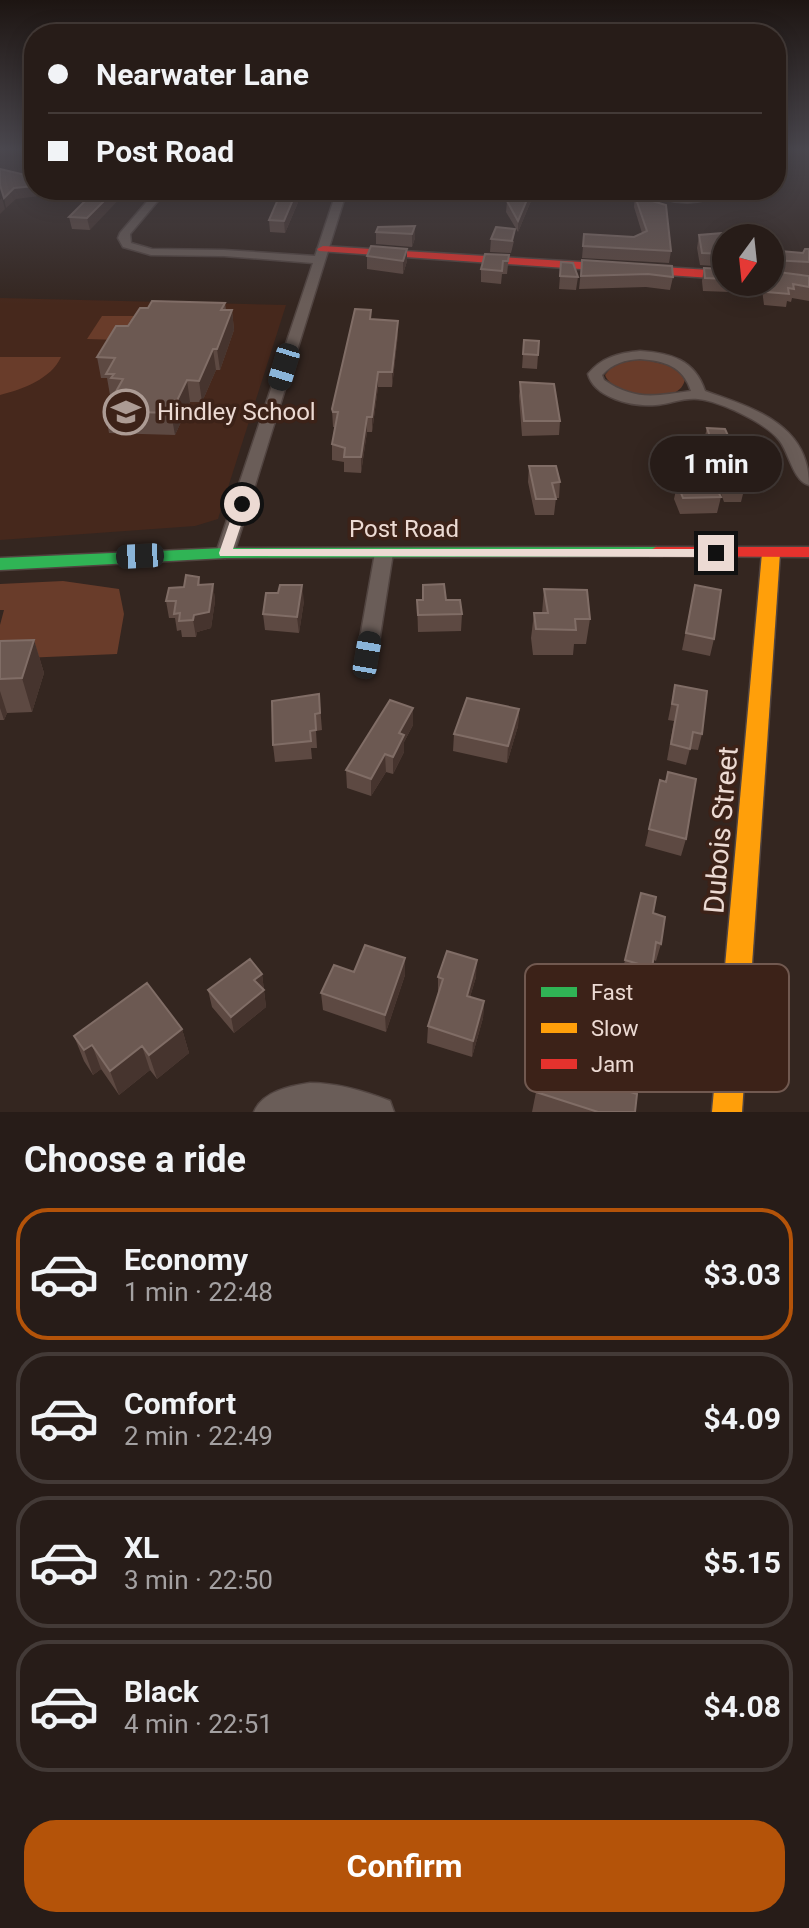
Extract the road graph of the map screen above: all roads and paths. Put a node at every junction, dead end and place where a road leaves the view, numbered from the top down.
1 (153, 200) edge
2 (339, 200) edge
3 (320, 254) junction
4 (712, 274) edge
5 (699, 394) junction
6 (809, 480) edge
7 (809, 552) edge
8 (225, 553) junction
9 (384, 553) junction
10 (771, 553) junction
11 (0, 564) edge
12 (367, 655) dead end
13 (739, 964) edge
14 (729, 1092) edge
15 (269, 1112) edge
16 (379, 1112) edge
17 (727, 1112) edge

1 - 3 street
2 - 3 street
3 - 4 street
3 - 8 street
5 - 5 street
5 - 6 street
7 - 10 street, Post Road
8 - 9 street, Post Road
8 - 11 street, Post Road
9 - 10 street, Post Road
9 - 12 street
10 - 13 street, Dubois Street
14 - 17 street, Dubois Street
15 - 16 street

